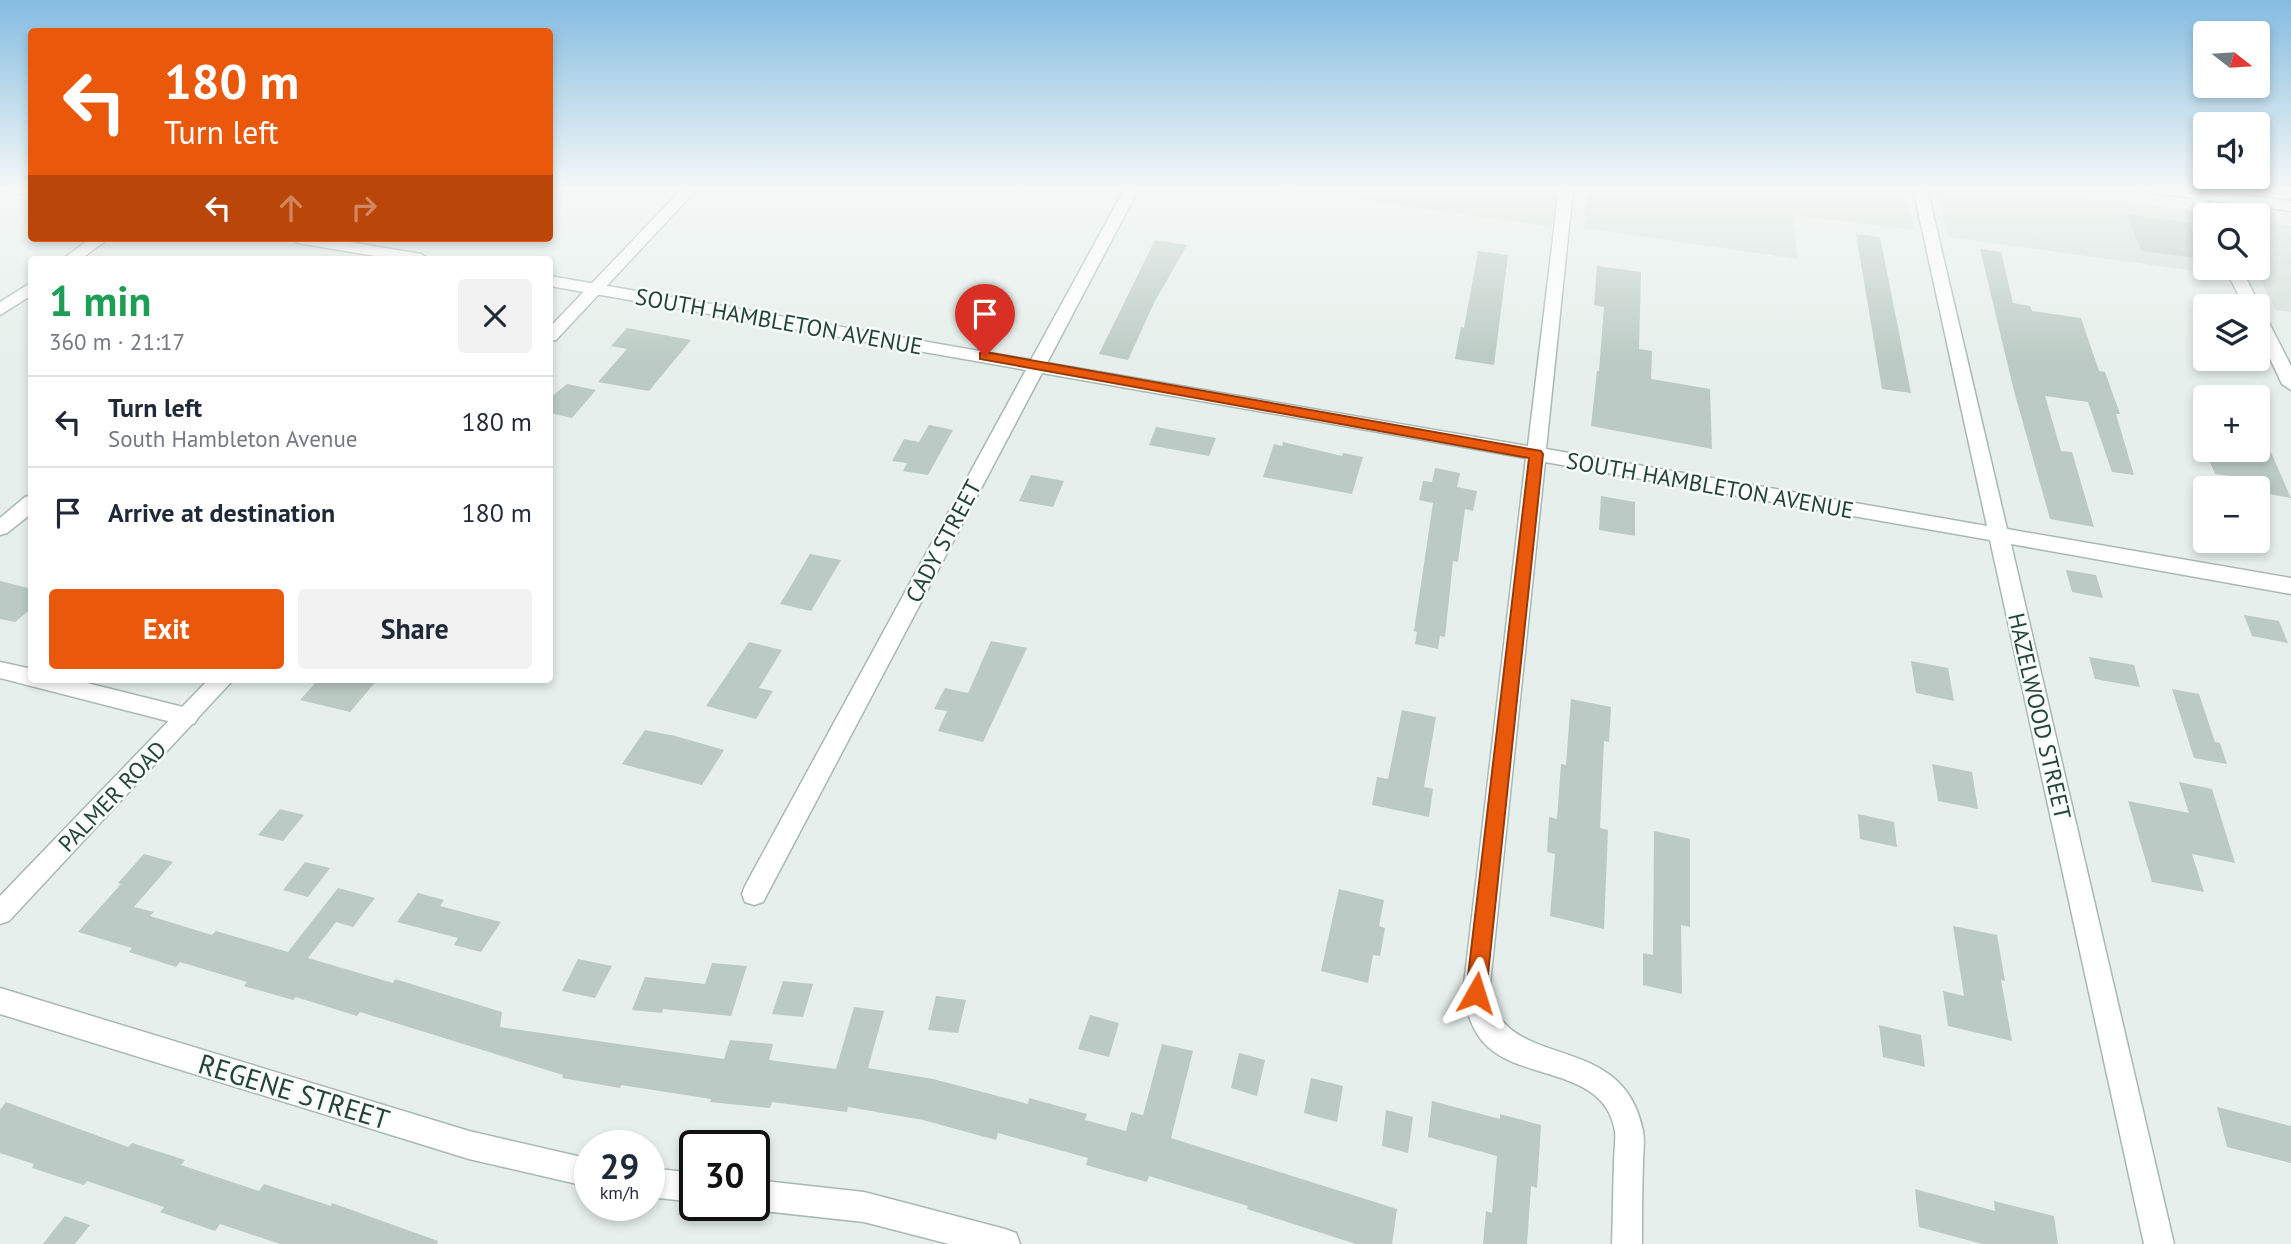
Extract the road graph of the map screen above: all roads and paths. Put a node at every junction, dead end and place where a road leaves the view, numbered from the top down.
1 (366, 246) edge
2 (636, 246) edge
3 (1101, 246) edge
4 (1559, 246) edge
5 (1933, 246) edge
6 (408, 256) edge
7 (553, 282) edge
8 (595, 289) junction
9 (28, 290) edge
10 (0, 310) edge
11 (553, 333) edge
12 (2270, 341) edge
13 (1037, 365) junction
14 (2291, 384) edge
15 (1536, 454) junction
16 (28, 505) edge
17 (0, 528) edge
18 (1998, 535) junction
19 (2291, 586) edge
20 (0, 670) edge
21 (28, 677) edge
22 (53, 683) edge
23 (219, 683) edge
24 (187, 717) junction
25 (754, 894) dead end
26 (0, 913) edge
27 (0, 1001) edge
28 (574, 1170) edge
29 (770, 1197) edge
30 (1005, 1244) edge
31 (1627, 1244) edge
32 (2160, 1244) edge

1 - 6 street
2 - 8 street
3 - 13 street, CADY STREET
4 - 15 street
5 - 18 street, HAZELWOOD STREET
7 - 8 street, SOUTH HAMBLETON AVENUE
8 - 11 street
8 - 13 street, SOUTH HAMBLETON AVENUE
9 - 10 street
12 - 14 street
13 - 15 street, SOUTH HAMBLETON AVENUE
13 - 25 street, CADY STREET
15 - 18 street, SOUTH HAMBLETON AVENUE
15 - 31 street
16 - 17 street
18 - 19 street, SOUTH HAMBLETON AVENUE
18 - 32 street, HAZELWOOD STREET
20 - 21 street
22 - 24 street
23 - 24 street, PALMER ROAD
24 - 26 street, PALMER ROAD
27 - 28 street, REGENE STREET
29 - 30 street

